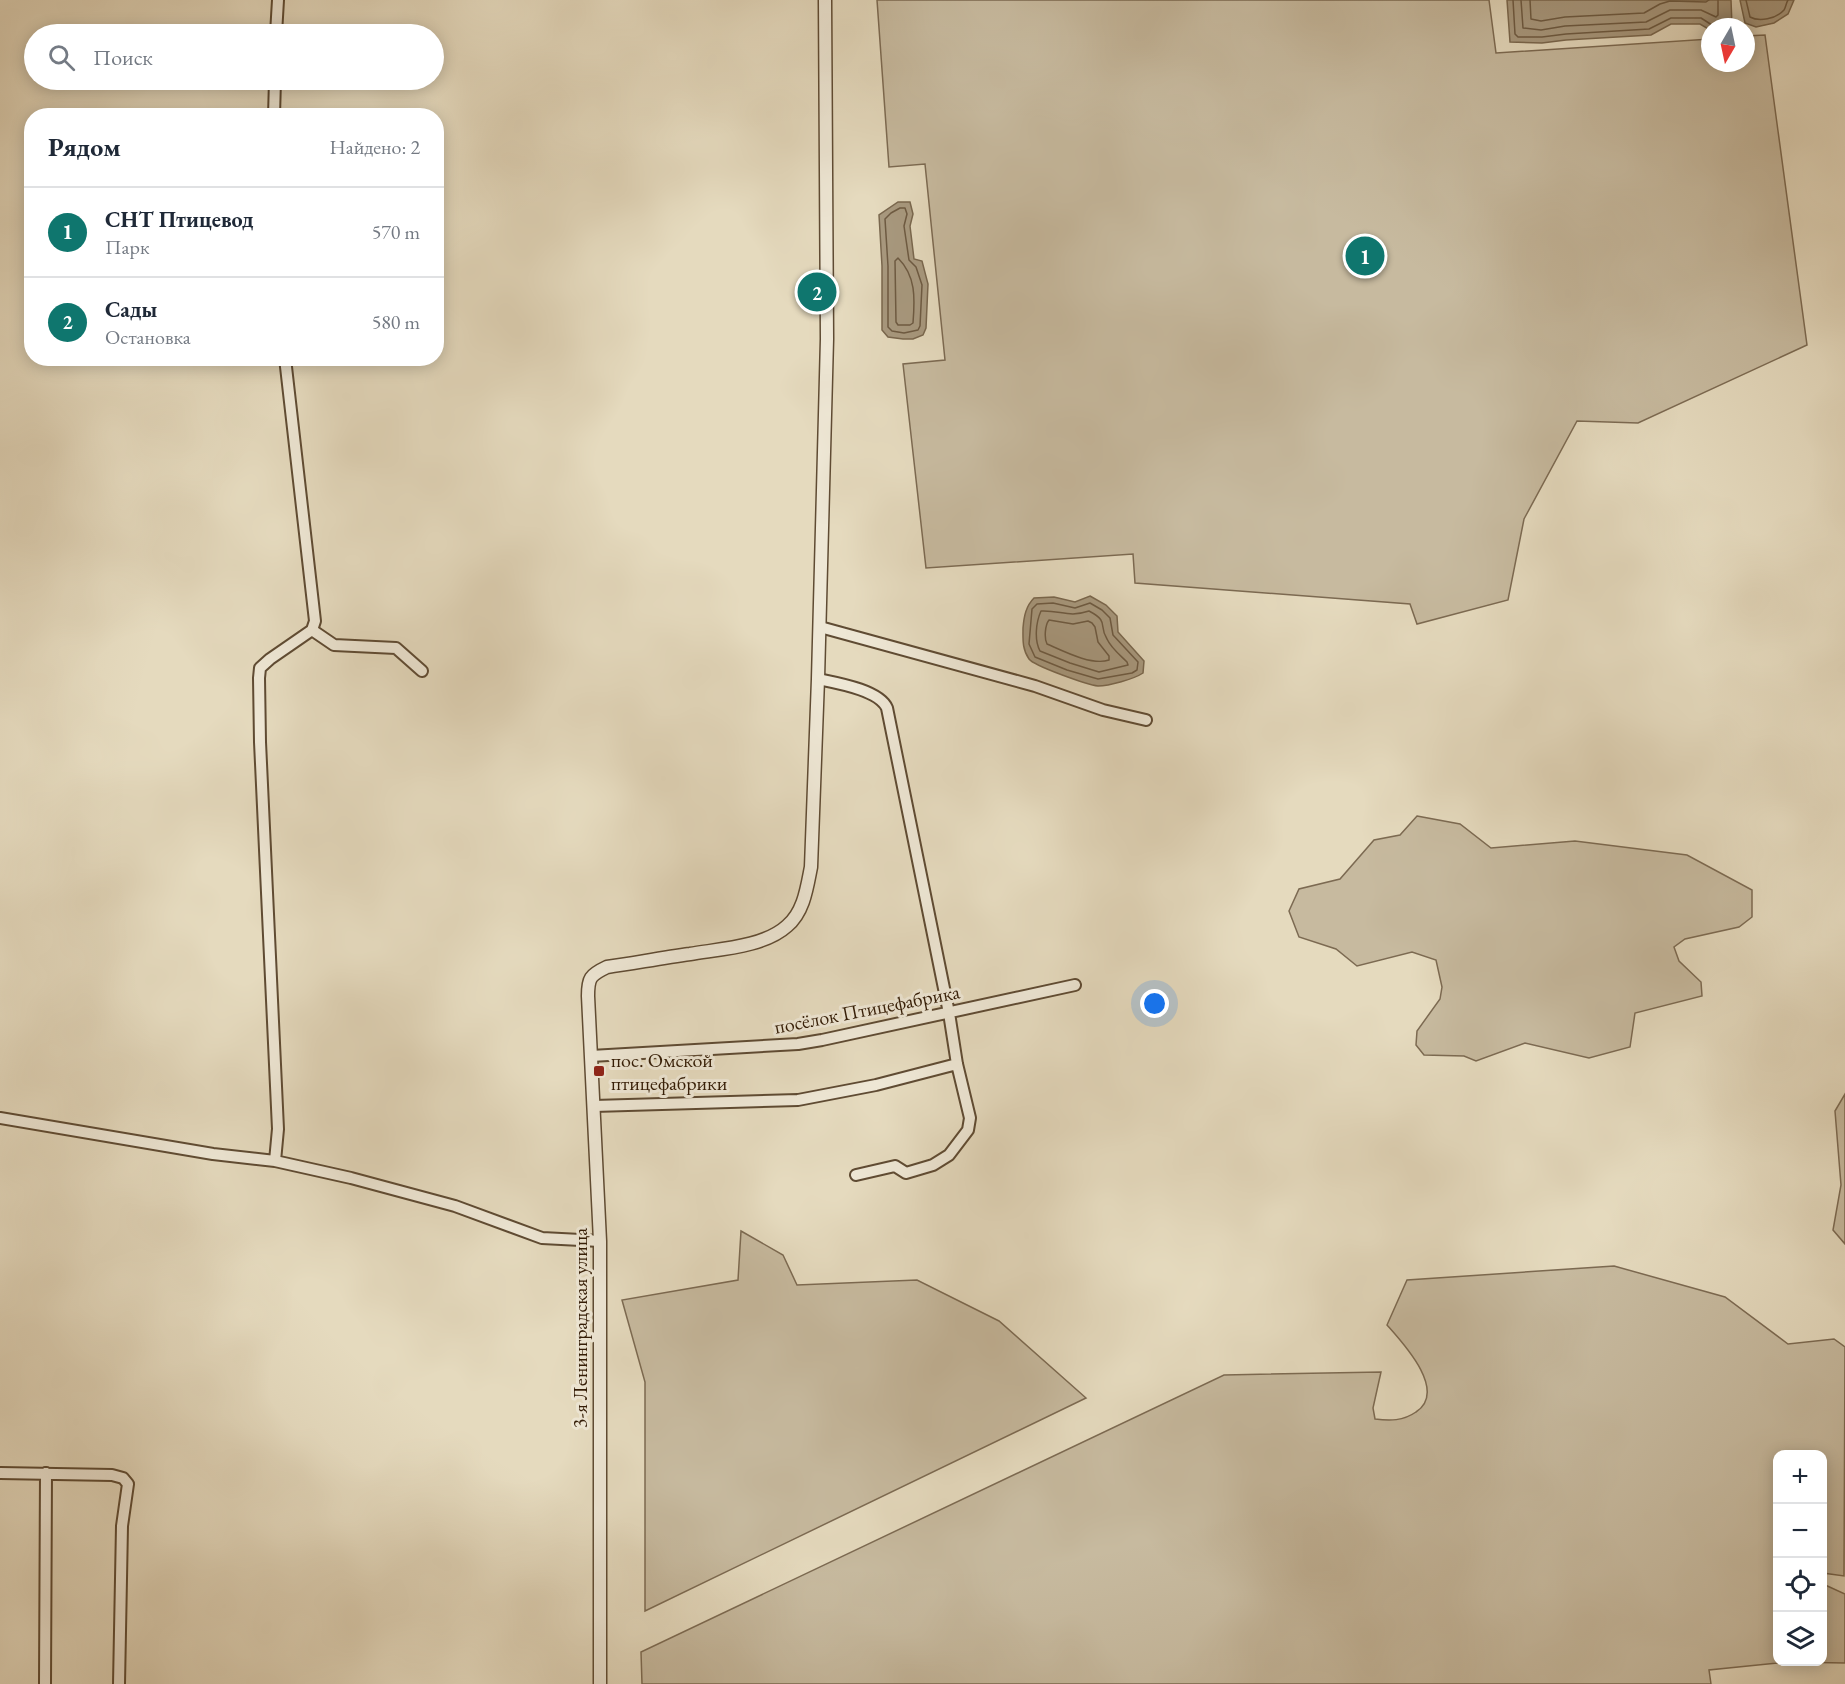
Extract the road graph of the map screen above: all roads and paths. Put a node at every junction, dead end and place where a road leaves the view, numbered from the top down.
1 (278, 0) edge
2 (825, 0) edge
3 (277, 24) edge
4 (275, 90) edge
5 (274, 108) edge
6 (286, 366) edge
7 (820, 627) junction
8 (312, 630) junction
9 (422, 670) dead end
10 (818, 679) junction
11 (1146, 720) dead end
12 (1075, 985) dead end
13 (949, 1013) junction
14 (591, 1056) junction
15 (957, 1064) junction
16 (594, 1106) junction
17 (0, 1118) edge
18 (275, 1161) junction
19 (856, 1175) dead end
20 (600, 1241) junction
21 (0, 1473) edge
22 (45, 1473) junction
23 (45, 1684) edge
24 (119, 1684) edge
25 (600, 1684) edge

1 - 3 street
2 - 7 street
4 - 5 street
6 - 8 street
7 - 10 street
7 - 11 street
8 - 9 street
8 - 18 street
10 - 13 street
10 - 14 street, 3-я Ленинградская улица
12 - 13 street, посёлок Птицефабрика
13 - 14 street, посёлок Птицефабрика
13 - 15 street
14 - 16 street, 3-я Ленинградская улица
15 - 16 street
15 - 19 street
16 - 20 street, 3-я Ленинградская улица
17 - 18 street
18 - 20 street
20 - 25 street, 3-я Ленинградская улица
21 - 22 street
22 - 23 street
22 - 24 street

